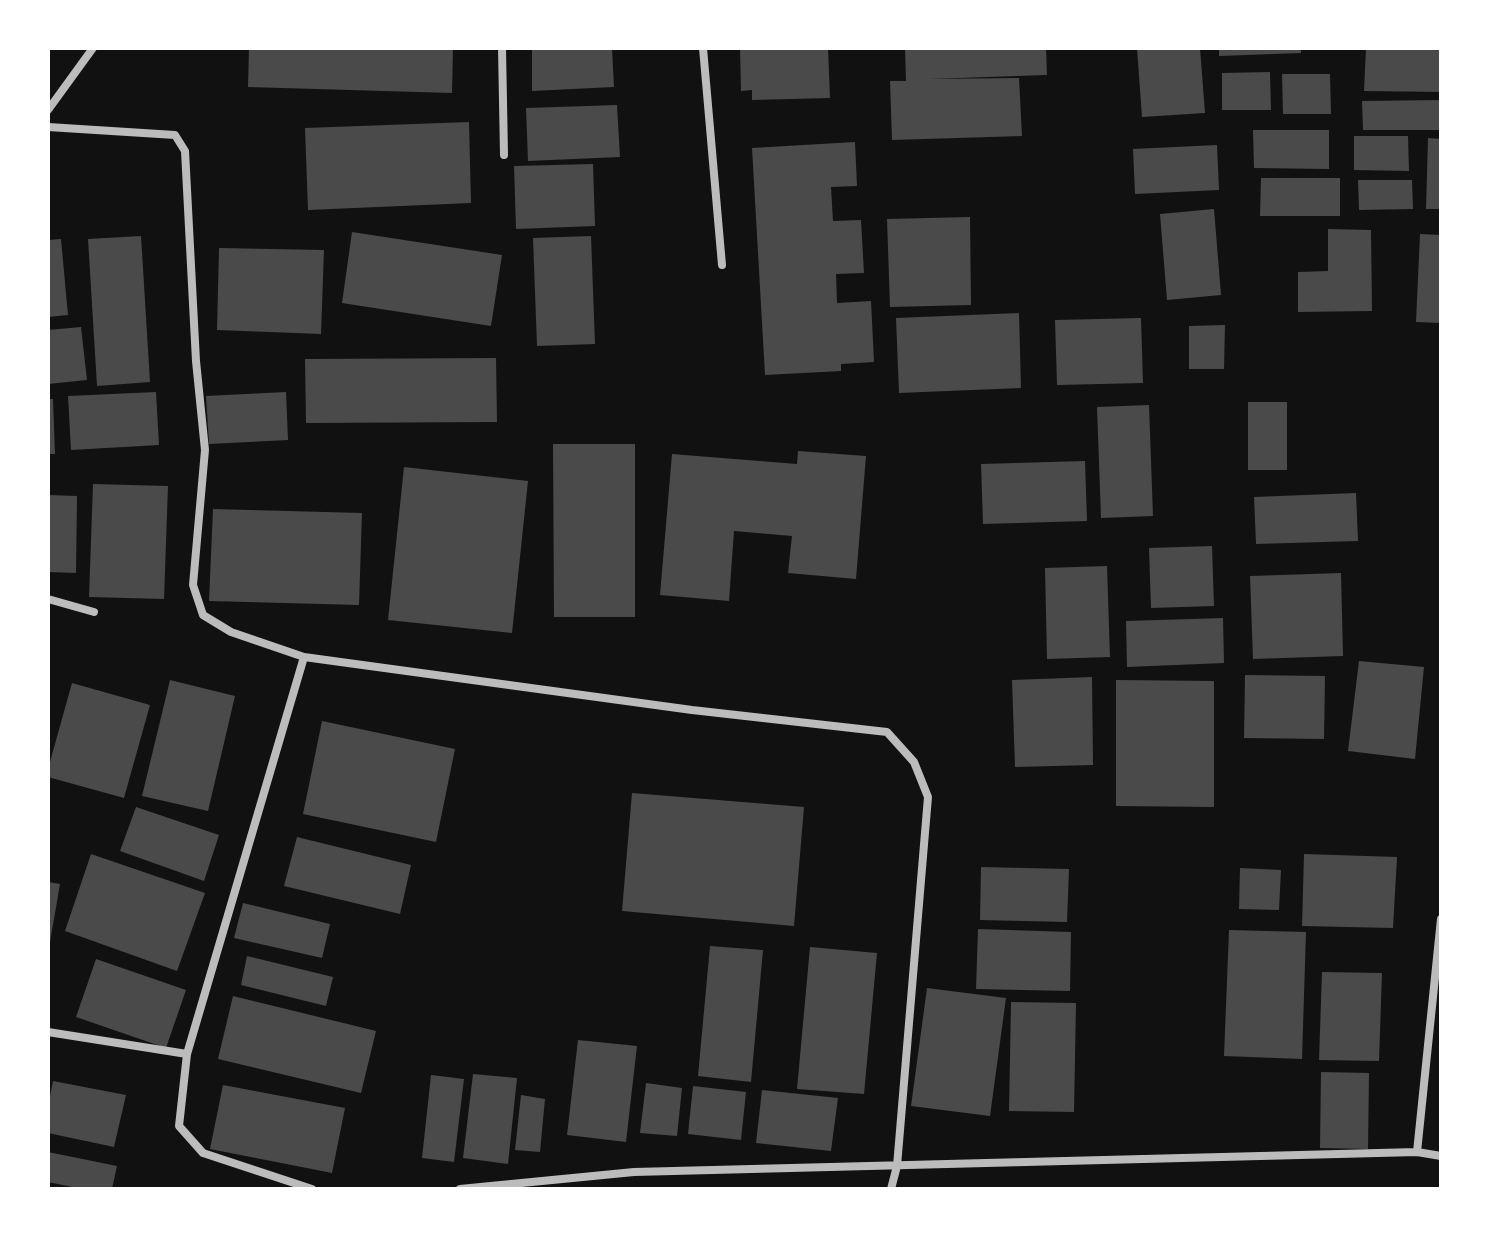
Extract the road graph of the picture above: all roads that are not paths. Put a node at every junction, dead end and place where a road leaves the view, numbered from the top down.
1 (93, 48) edge
2 (502, 48) edge
3 (703, 48) edge
4 (48, 110) edge
5 (48, 127) edge
6 (504, 155) dead end
7 (722, 265) dead end
8 (48, 599) edge
9 (94, 612) dead end
10 (304, 657) junction
11 (1441, 919) edge
12 (48, 1032) edge
13 (187, 1054) junction
14 (1417, 1152) junction
15 (1441, 1156) edge
16 (897, 1166) junction
17 (312, 1189) edge
18 (460, 1189) edge
19 (891, 1189) edge

1 - 4 street
2 - 6 street
3 - 7 street
5 - 10 street
8 - 9 street
10 - 13 street
10 - 16 street
11 - 14 street
12 - 13 street
13 - 17 street
14 - 15 street
14 - 16 street
16 - 18 street
16 - 19 street

